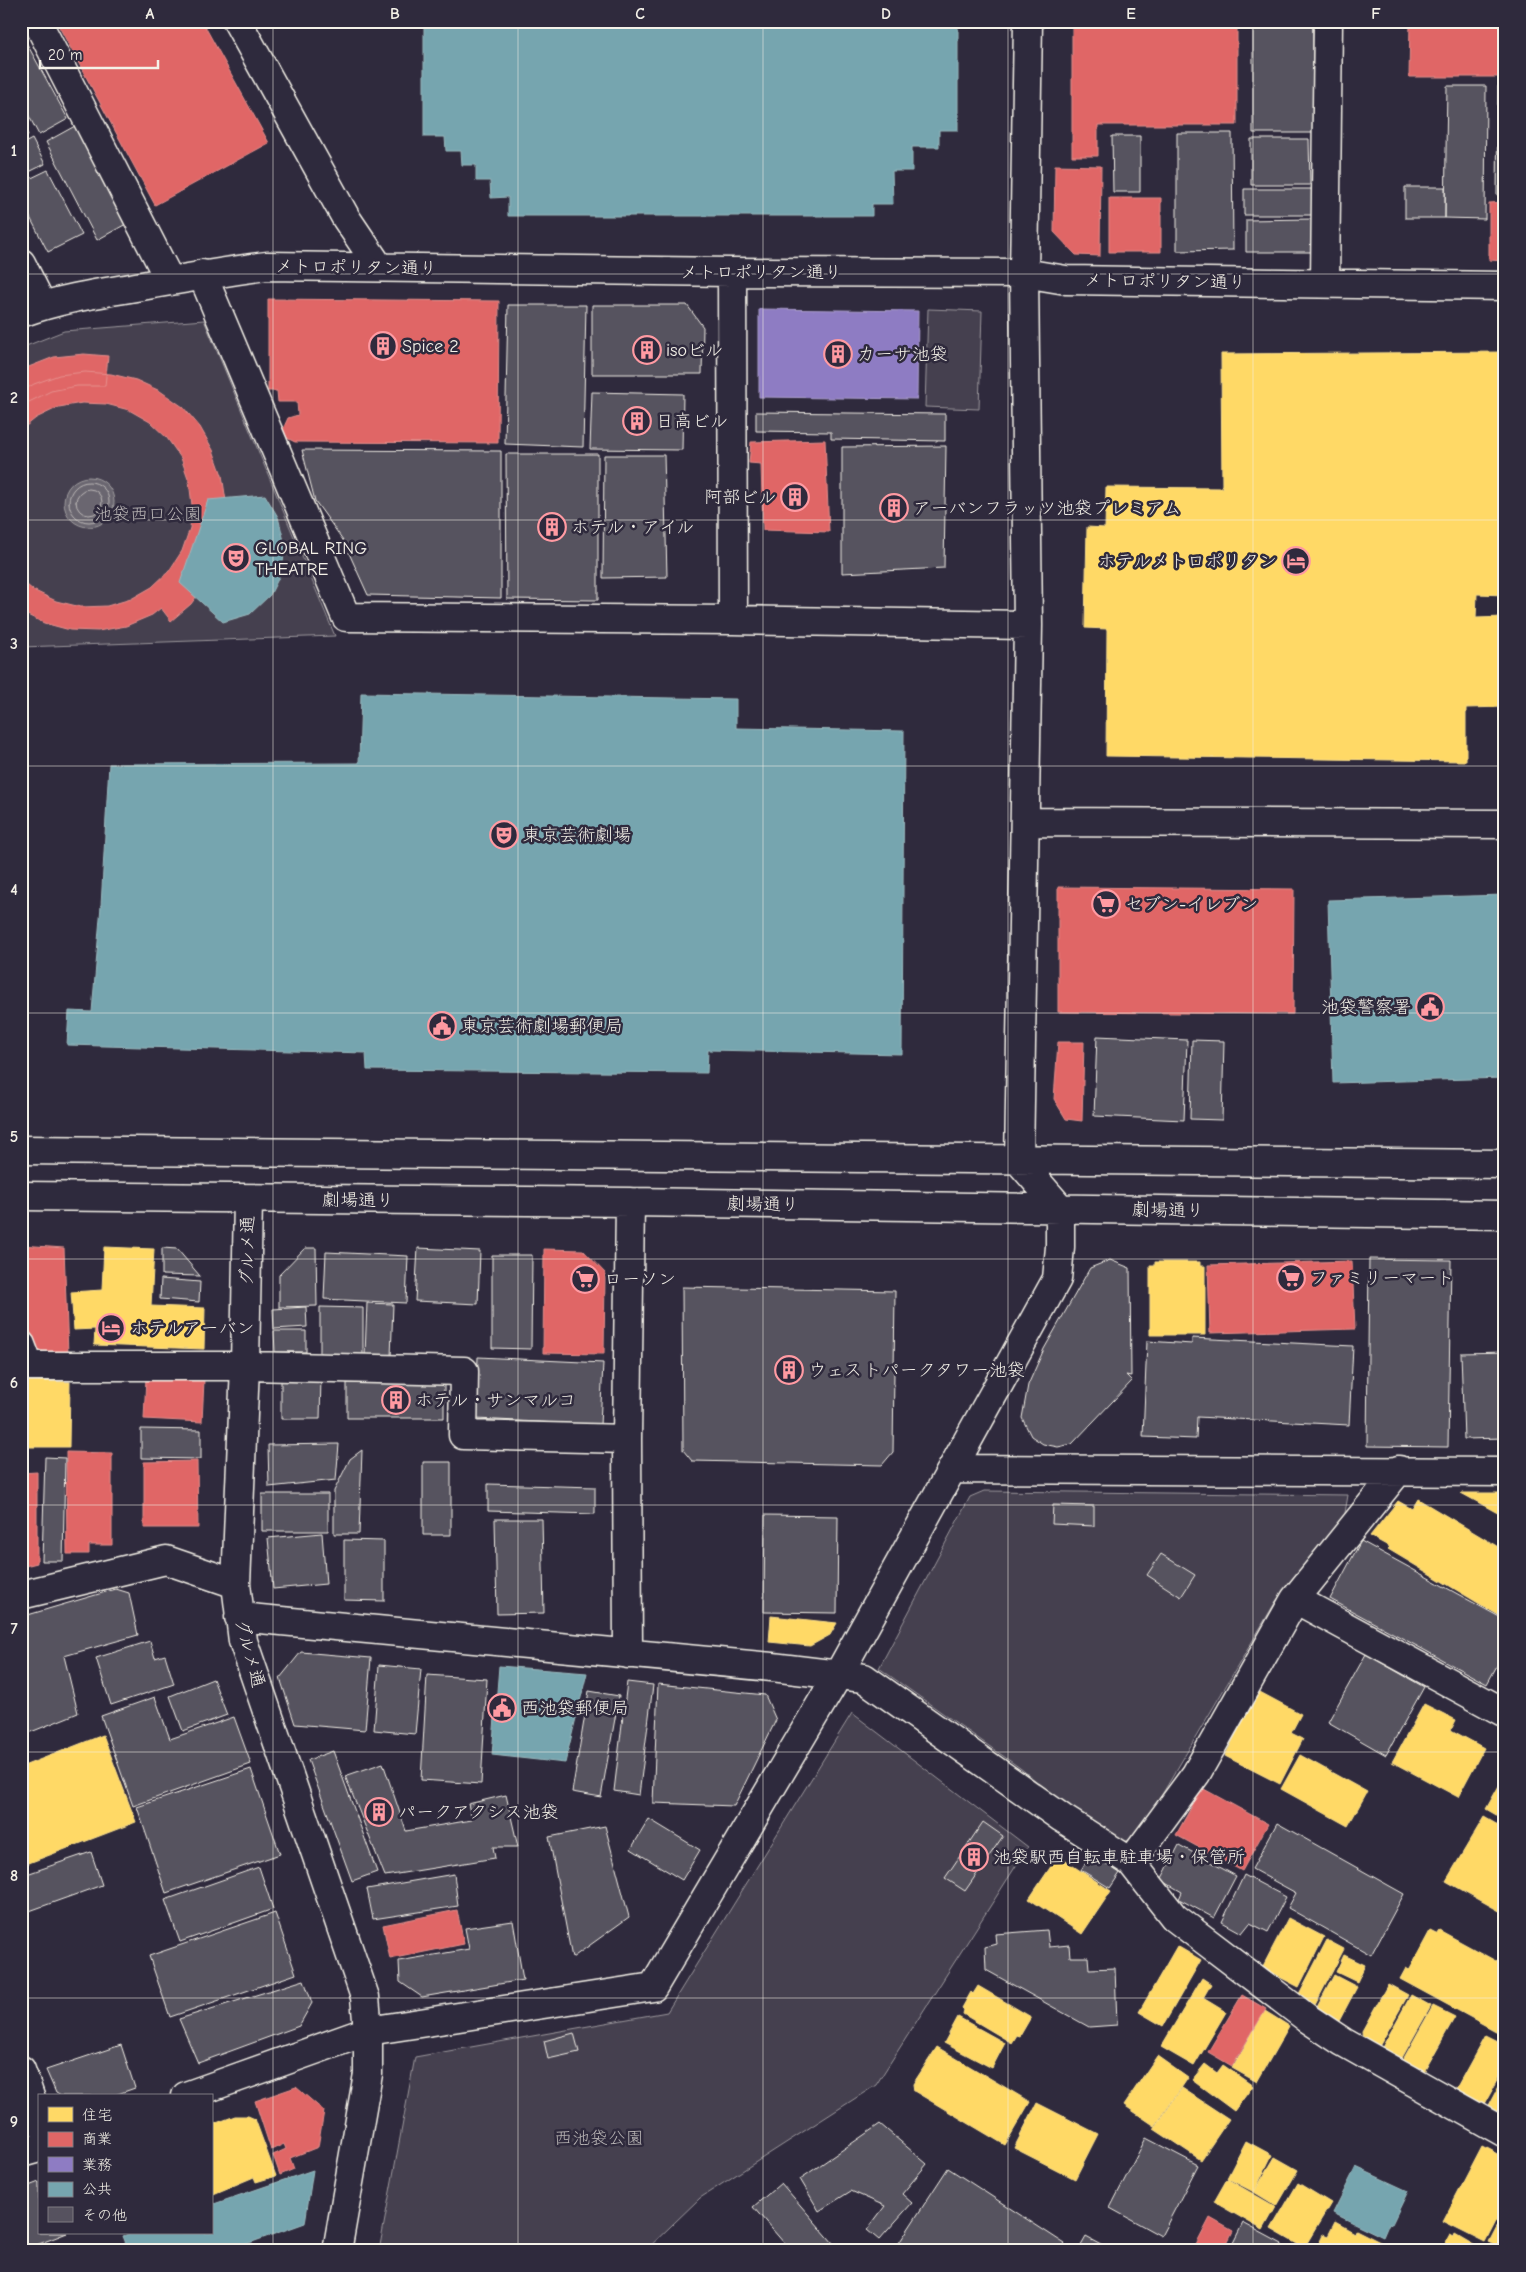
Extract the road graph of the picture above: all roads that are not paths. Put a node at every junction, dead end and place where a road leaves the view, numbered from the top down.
1 (37, 21) edge
2 (237, 21) edge
3 (1028, 21) edge
4 (1328, 21) edge
5 (21, 263) edge
6 (379, 267) junction
7 (732, 272) junction
8 (1024, 273) junction
9 (202, 274) junction
10 (170, 281) junction
11 (1325, 282) junction
12 (1505, 286) edge
13 (32, 309) edge
14 (733, 620) junction
15 (1028, 625) junction
16 (1025, 822) junction
17 (1505, 824) edge
18 (21, 1150) edge
19 (1019, 1161) junction
20 (1505, 1164) edge
21 (21, 1196) edge
22 (248, 1199) junction
23 (630, 1202) junction
24 (1060, 1208) junction
25 (1505, 1215) edge
26 (21, 1346) edge
27 (245, 1366) junction
28 (627, 1439) junction
29 (954, 1468) junction
30 (1399, 1470) junction
31 (1505, 1472) edge
32 (236, 1584) junction
33 (21, 1595) edge
34 (1295, 1599) junction
35 (239, 1617) junction
36 (628, 1654) junction
37 (838, 1675) junction
38 (1505, 1712) edge
39 (1131, 1862) junction
40 (368, 2031) junction
41 (21, 2070) edge
42 (192, 2094) edge
43 (38, 2120) edge
44 (1505, 2133) edge
45 (38, 2148) edge
46 (21, 2153) edge
47 (337, 2251) edge

1 - 10 street
2 - 6 street
3 - 8 street
4 - 11 street
5 - 13 street
6 - 7 street, メトロポリタン通り
6 - 9 street, メトロポリタン通り
7 - 8 street, メトロポリタン通り
7 - 14 street
8 - 11 street, メトロポリタン通り
8 - 15 street
9 - 10 street, メトロポリタン通り
9 - 14 street
10 - 13 street, メトロポリタン通り
11 - 12 street, メトロポリタン通り
14 - 15 street
15 - 16 street
16 - 17 street
16 - 19 street
18 - 19 street
19 - 20 street
19 - 24 street
21 - 22 street, 劇場通り
22 - 23 street, 劇場通り
22 - 27 street, グルメ通
23 - 24 street, 劇場通り
23 - 28 street
24 - 25 street, 劇場通り
24 - 29 street
26 - 27 street
27 - 28 street
27 - 32 street, グルメ通
28 - 36 street
29 - 30 street
29 - 37 street
30 - 31 street
30 - 34 street
32 - 33 street
32 - 35 street, グルメ通
34 - 38 street
34 - 39 street
35 - 36 street
35 - 40 street, グルメ通
36 - 37 street
37 - 39 street
37 - 40 street
39 - 44 street
40 - 42 street
40 - 47 street, グルメ通
41 - 43 street
45 - 46 street

